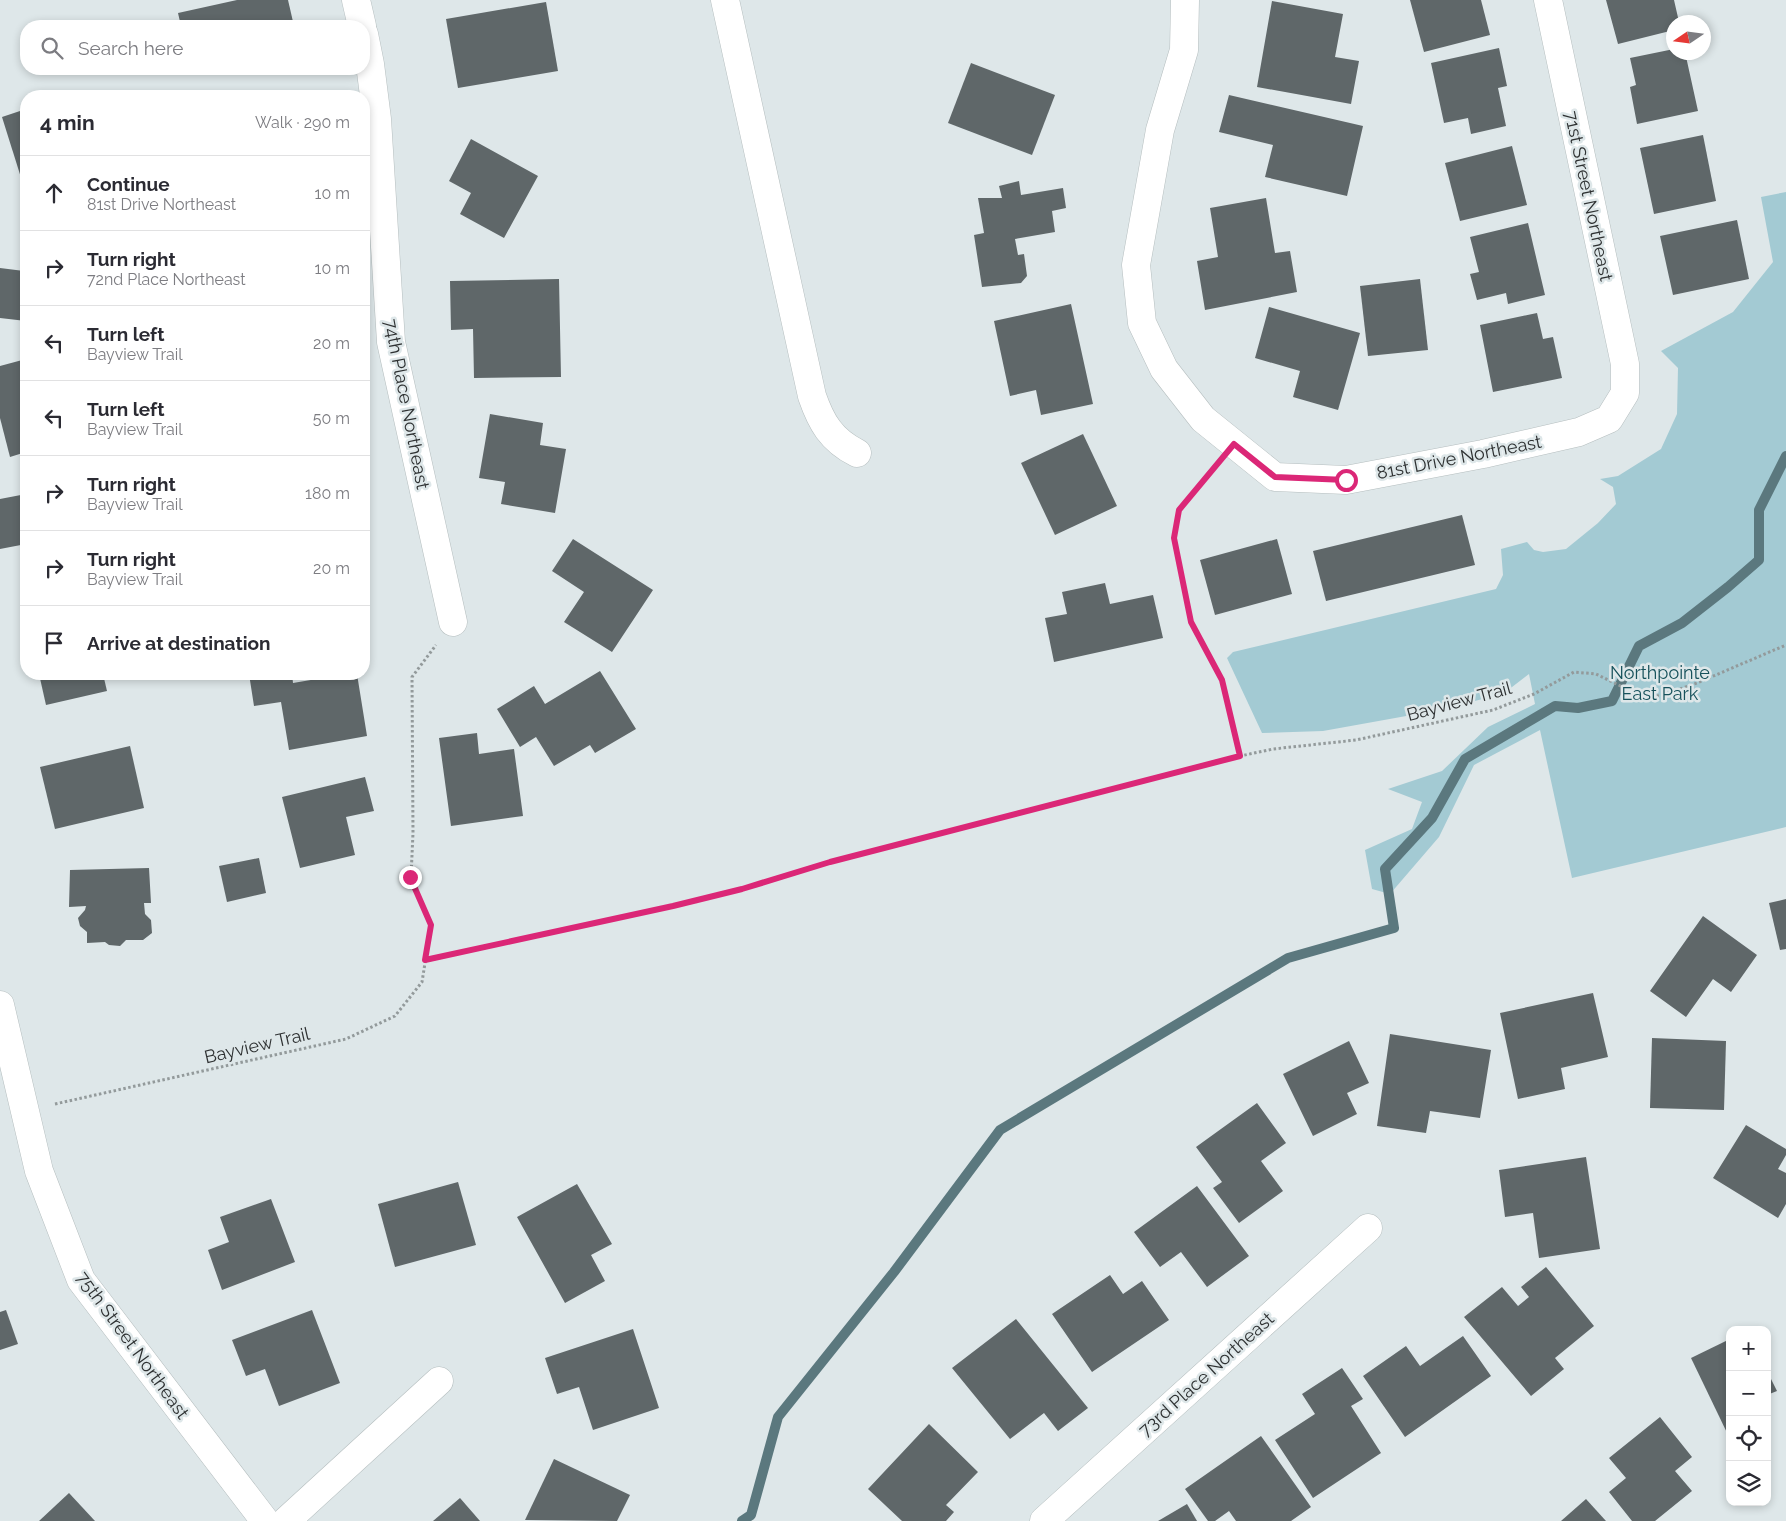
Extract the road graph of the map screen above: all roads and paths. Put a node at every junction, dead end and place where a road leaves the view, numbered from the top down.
1 (356, 0) edge
2 (725, 0) edge
3 (1185, 0) edge
4 (1548, 0) edge
5 (361, 20) edge
6 (370, 64) edge
7 (1625, 393) joint
8 (1234, 444) junction
9 (857, 453) dead end
10 (453, 622) joint
11 (1786, 645) edge
12 (1240, 756) junction
13 (425, 960) junction
14 (0, 1005) edge
15 (58, 1103) dead end
16 (1368, 1228) dead end
17 (439, 1381) dead end
18 (265, 1521) edge
19 (286, 1521) edge
20 (1044, 1521) edge

1 - 5 street
2 - 9 street
3 - 8 street
4 - 7 street, 71st Street Northeast
6 - 10 street, 74th Place Northeast
7 - 8 street, 81st Drive Northeast
8 - 12 path
10 - 13 path, Bayview Trail
11 - 12 path, Bayview Trail
12 - 13 path, Bayview Trail
13 - 15 path, Bayview Trail
14 - 18 street, 75th Street Northeast
16 - 20 street, 73rd Place Northeast
17 - 19 street

